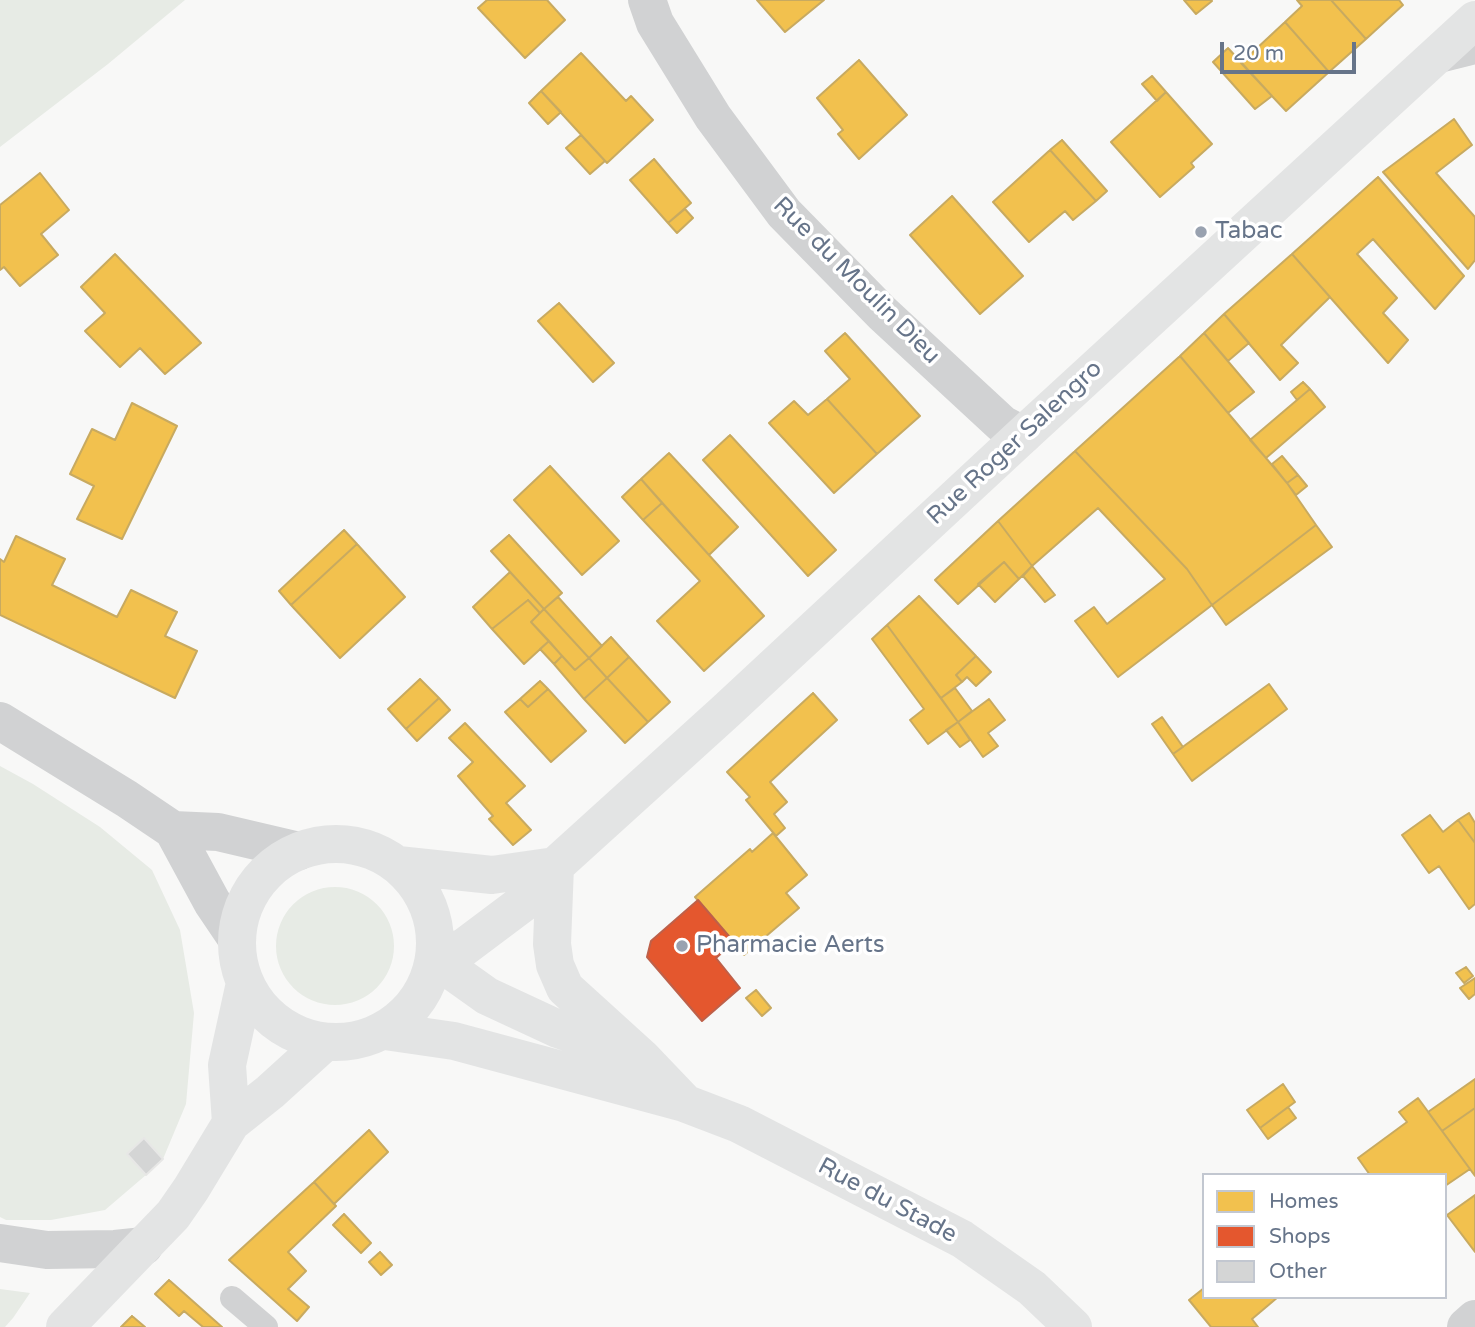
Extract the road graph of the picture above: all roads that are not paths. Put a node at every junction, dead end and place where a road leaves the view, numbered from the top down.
1 (647, 0) edge
2 (1475, 20) edge
3 (1475, 52) edge
4 (1428, 64) junction
5 (1023, 435) junction
6 (0, 721) edge
7 (173, 830) junction
8 (299, 851) junction
9 (398, 865) junction
10 (555, 866) junction
11 (237, 939) junction
12 (435, 957) junction
13 (245, 983) junction
14 (385, 1031) junction
15 (324, 1043) junction
16 (641, 1057) junction
17 (684, 1103) junction
18 (231, 1123) junction
19 (0, 1243) edge
20 (144, 1246) junction
21 (232, 1298) dead end
22 (1475, 1319) edge
23 (65, 1327) edge
24 (266, 1327) edge
25 (1073, 1327) edge
26 (1466, 1327) edge

1 - 5 street, Rue du Moulin Dieu
2 - 4 main road, Rue Roger Salengro
3 - 4 lane
4 - 5 main road, Rue Roger Salengro
5 - 10 main road, Rue Roger Salengro
6 - 7 street
7 - 8 street
7 - 11 street
8 - 9 main road
8 - 11 main road
9 - 10 main road
9 - 12 main road
10 - 12 main road, Rue Roger Salengro
10 - 16 main road, Rue du Stade
11 - 13 main road
12 - 14 main road
12 - 16 main road, Rue du Stade
13 - 15 main road
13 - 18 main road
14 - 15 main road
14 - 17 main road, Rue du Stade
15 - 18 main road
16 - 17 main road, Rue du Stade
17 - 25 main road, Rue du Stade
18 - 20 main road
19 - 20 street
20 - 23 main road
21 - 24 lane
22 - 26 street

